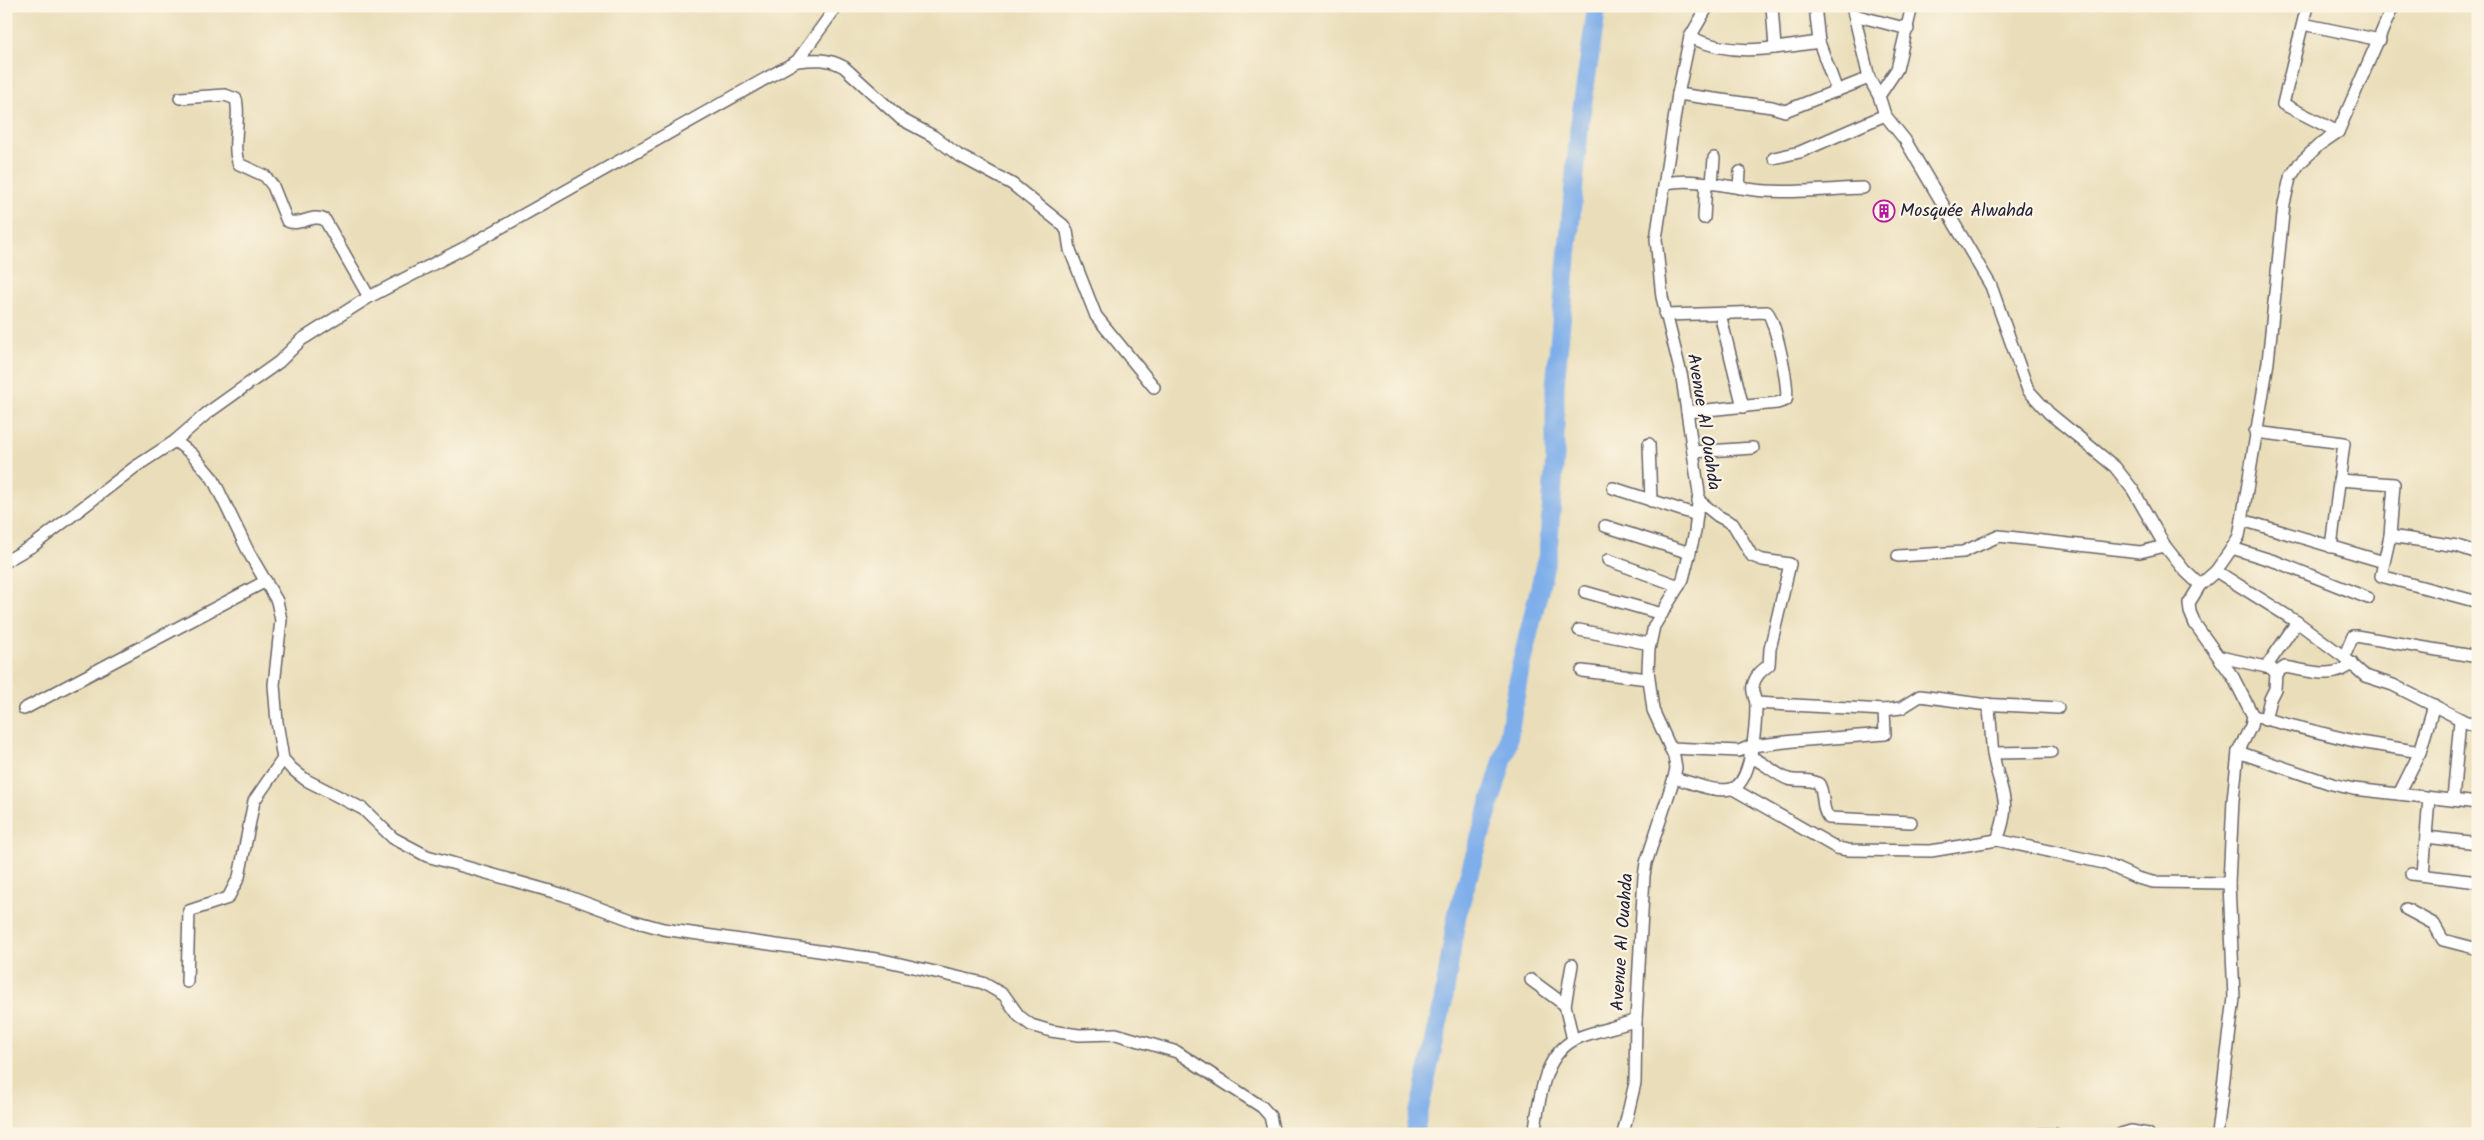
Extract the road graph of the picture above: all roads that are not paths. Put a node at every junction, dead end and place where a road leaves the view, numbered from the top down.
1 (837, 6) edge
2 (1708, 6) edge
3 (1772, 6) edge
4 (1815, 6) edge
5 (1912, 6) edge
6 (2307, 6) edge
7 (2393, 6) edge
8 (1853, 11) edge
9 (2303, 24) junction
10 (1908, 29) junction
11 (1690, 37) junction
12 (2380, 40) junction
13 (1820, 42) junction
14 (1775, 48) junction
15 (797, 61) junction
16 (1869, 78) junction
17 (1837, 91) junction
18 (1678, 94) junction
19 (1879, 96) junction
20 (180, 98) dead end
21 (1885, 115) junction
22 (2338, 132) junction
23 (1714, 158) dead end
24 (1774, 158) dead end
25 (1740, 172) dead end
26 (1666, 183) junction
27 (1709, 184) junction
28 (1740, 188) junction
29 (1862, 188) dead end
30 (1704, 218) dead end
31 (369, 297) junction
32 (1665, 314) junction
33 (1720, 314) junction
34 (1154, 387) dead end
35 (1743, 407) junction
36 (1687, 412) junction
37 (2256, 432) junction
38 (175, 441) junction
39 (1649, 444) dead end
40 (1754, 448) dead end
41 (1693, 452) junction
42 (2339, 480) junction
43 (1613, 488) dead end
44 (1698, 500) junction
45 (1651, 501) junction
46 (1698, 515) junction
47 (2242, 520) junction
48 (1605, 526) dead end
49 (2390, 536) junction
50 (2165, 546) junction
51 (2232, 548) junction
52 (2331, 548) junction
53 (1690, 553) junction
54 (2478, 553) edge
55 (1898, 556) dead end
56 (1608, 560) dead end
57 (6, 561) edge
58 (2384, 562) junction
59 (2216, 571) junction
60 (266, 581) junction
61 (2200, 585) junction
62 (1679, 586) junction
63 (1584, 592) dead end
64 (2368, 598) dead end
65 (2478, 602) edge
66 (1662, 614) junction
67 (2297, 622) junction
68 (1579, 630) dead end
69 (1650, 644) junction
70 (2220, 657) junction
71 (2478, 657) edge
72 (2348, 660) junction
73 (2271, 670) junction
74 (1582, 671) dead end
75 (1648, 680) junction
76 (1756, 703) junction
77 (1988, 704) junction
78 (2434, 705) junction
79 (2058, 708) dead end
80 (24, 709) dead end
81 (1884, 710) junction
82 (2253, 716) junction
83 (2265, 720) junction
84 (2460, 720) junction
85 (2478, 728) edge
86 (1670, 748) junction
87 (1751, 752) junction
88 (2051, 752) dead end
89 (2238, 752) junction
90 (2420, 752) junction
91 (1993, 753) junction
92 (283, 759) junction
93 (1674, 778) junction
94 (1733, 789) junction
95 (2399, 794) junction
96 (2429, 798) junction
97 (2453, 800) junction
98 (2478, 803) edge
99 (1911, 822) dead end
100 (2426, 837) junction
101 (1997, 840) junction
102 (2478, 843) edge
103 (2411, 874) dead end
104 (2423, 875) junction
105 (2478, 882) edge
106 (2229, 883) junction
107 (2406, 909) dead end
108 (2478, 948) edge
109 (1572, 965) dead end
110 (1531, 980) dead end
111 (188, 982) dead end
112 (1565, 1005) junction
113 (1636, 1020) junction
114 (1574, 1040) junction
115 (1274, 1134) edge
116 (1534, 1134) edge
117 (1623, 1134) edge
118 (2041, 1134) edge
119 (2055, 1134) edge
120 (2121, 1134) edge
121 (2148, 1134) edge
122 (2217, 1134) edge

1 - 15 street
2 - 11 street, Avenue Al Ouahda
3 - 14 street
4 - 13 street
5 - 10 street
6 - 9 street
7 - 12 street
8 - 10 street
8 - 16 street
9 - 12 street
9 - 22 street
10 - 19 street
11 - 14 street
11 - 18 street, Avenue Al Ouahda
12 - 22 street
13 - 14 street
13 - 17 street
15 - 31 street
15 - 34 street
16 - 17 street
16 - 19 street
17 - 18 street
18 - 26 street, Avenue Al Ouahda
19 - 21 street
20 - 31 street
21 - 24 street
21 - 50 street
22 - 37 street
23 - 27 street
25 - 28 street
26 - 27 street
26 - 32 street, Avenue Al Ouahda
27 - 28 street
27 - 30 street
28 - 29 street
31 - 38 street
32 - 33 street
32 - 36 street, Avenue Al Ouahda
33 - 35 street
33 - 35 street
35 - 36 street
36 - 41 street, Avenue Al Ouahda
37 - 42 street
37 - 47 street
38 - 57 street
38 - 60 street
39 - 45 street
40 - 41 street
41 - 44 street, Avenue Al Ouahda
42 - 49 street
42 - 52 street
43 - 45 street
44 - 46 street, Avenue Al Ouahda
44 - 76 street
45 - 46 street
46 - 53 street, Avenue Al Ouahda
47 - 51 street
47 - 52 street
48 - 53 street
49 - 54 street
49 - 58 street
50 - 55 street
50 - 61 street
51 - 59 street
51 - 64 street
52 - 58 street
53 - 62 street, Avenue Al Ouahda
56 - 62 street
58 - 65 street
59 - 61 street
59 - 67 street
60 - 80 street
60 - 92 street
61 - 70 street
62 - 66 street, Avenue Al Ouahda
63 - 66 street
66 - 69 street, Avenue Al Ouahda
67 - 72 street
67 - 73 street
68 - 69 street
69 - 75 street, Avenue Al Ouahda
70 - 73 street
70 - 82 street
71 - 72 street
72 - 73 street
72 - 78 street
73 - 83 street
74 - 75 street
75 - 86 street, Avenue Al Ouahda
76 - 81 street
76 - 87 street
77 - 79 street
77 - 81 street
77 - 91 street
78 - 84 street
78 - 90 street
81 - 87 street
82 - 83 street
82 - 89 street
83 - 90 street
84 - 85 street
84 - 97 street
86 - 87 street
86 - 93 street, Avenue Al Ouahda
87 - 94 street
87 - 99 street
88 - 91 street
89 - 95 street
89 - 106 street
90 - 95 street
91 - 101 street
92 - 111 street
92 - 115 street
93 - 94 street
93 - 113 street, Avenue Al Ouahda
94 - 101 street
95 - 96 street
96 - 97 street
96 - 100 street
97 - 98 street
100 - 102 street
100 - 104 street
101 - 106 street
103 - 104 street
104 - 105 street
106 - 122 street
107 - 108 street
109 - 112 street
110 - 112 street
112 - 114 street
113 - 114 street, Avenue Al Ouahda
113 - 117 street
114 - 116 street, Avenue Al Ouahda
118 - 119 street
120 - 121 street

